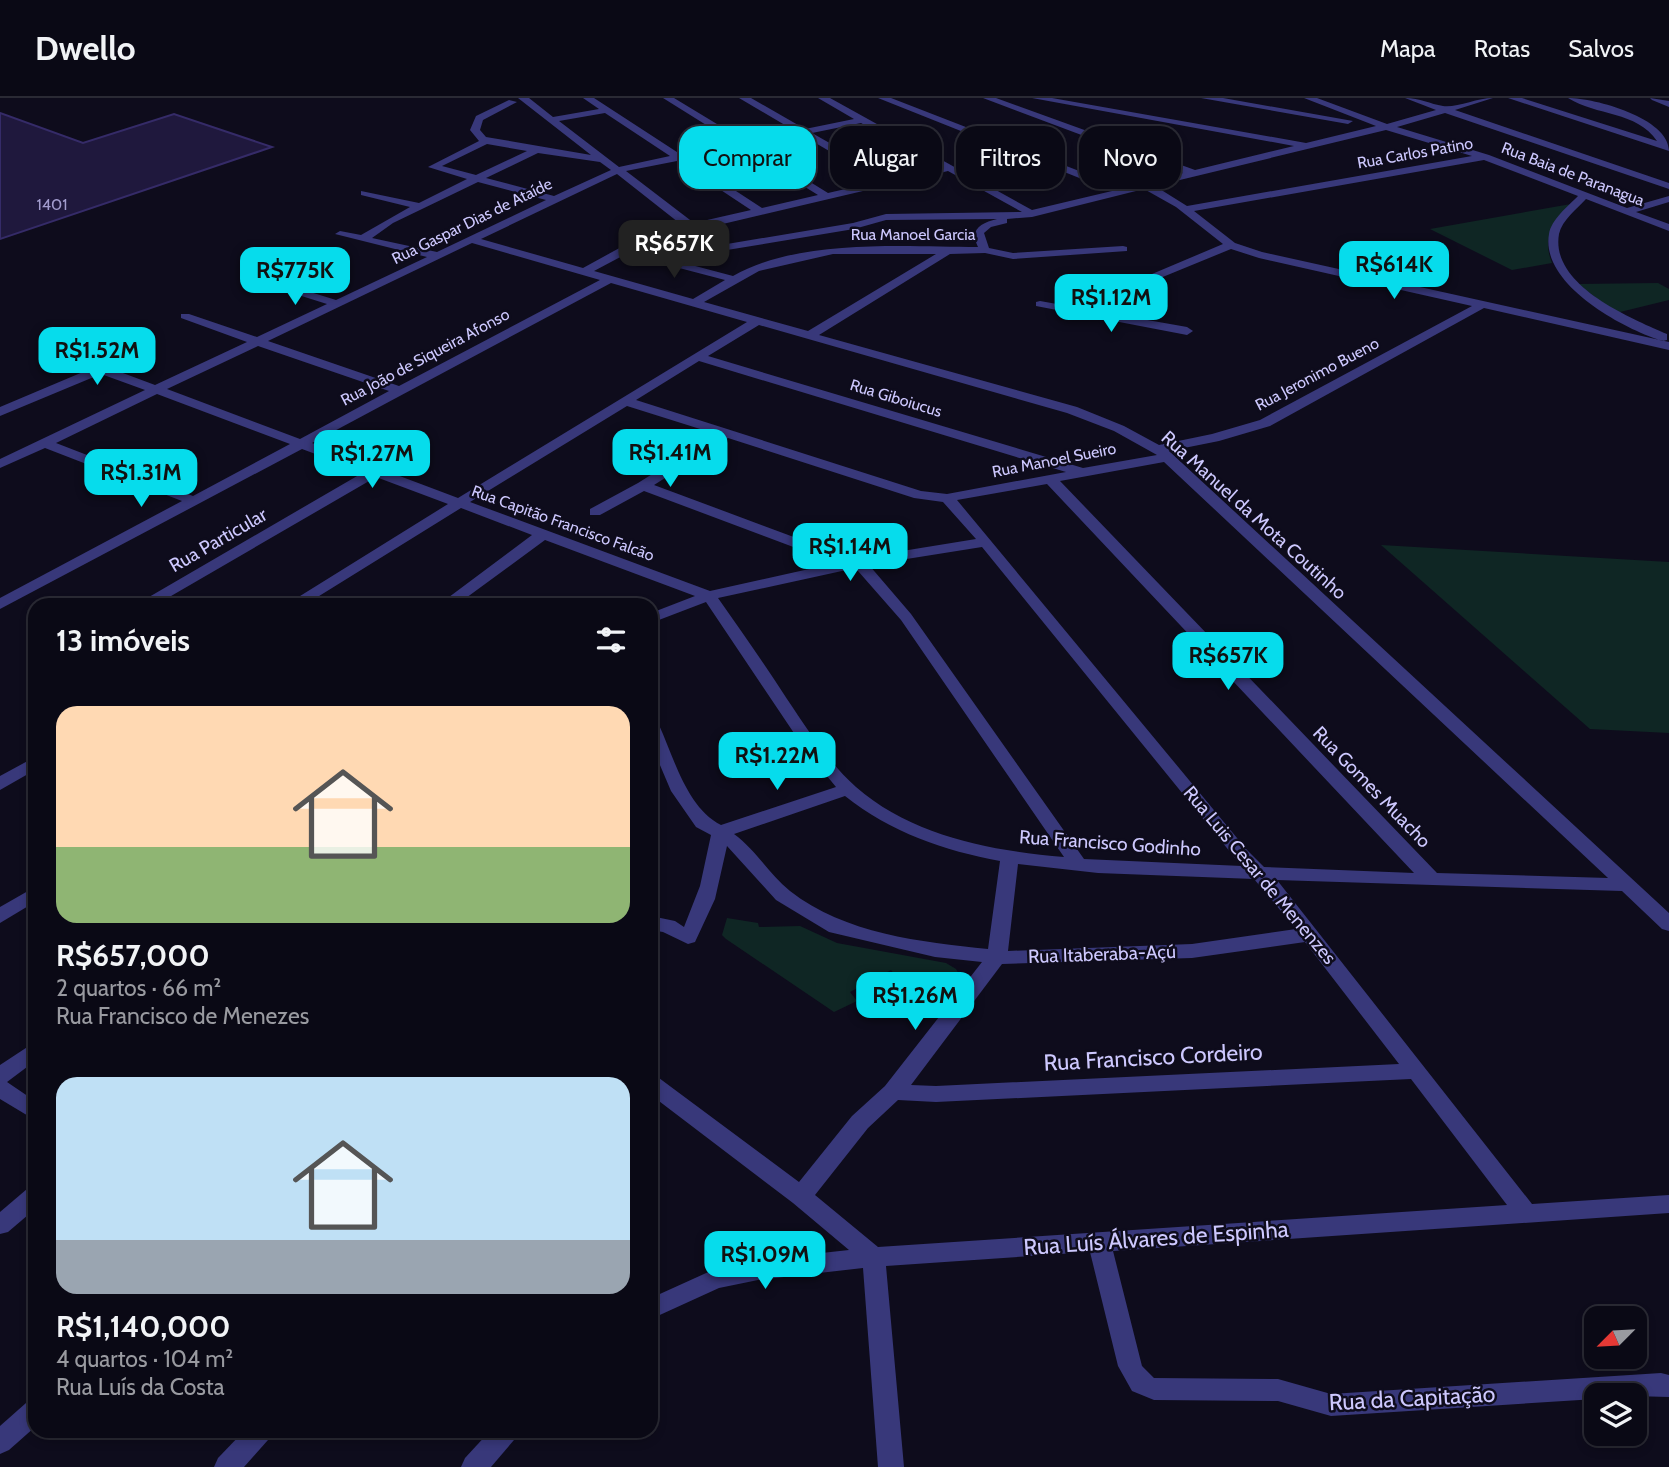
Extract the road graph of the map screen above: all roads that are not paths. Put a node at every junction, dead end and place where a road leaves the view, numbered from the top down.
1 (589, 98) edge
2 (668, 98) edge
3 (744, 98) edge
4 (823, 98) edge
5 (883, 98) edge
6 (988, 98) edge
7 (1037, 98) edge
8 (1206, 98) edge
9 (1309, 98) edge
10 (1410, 98) edge
11 (1488, 98) edge
12 (1513, 98) edge
13 (1573, 98) edge
14 (1655, 98) edge
15 (519, 100) edge
16 (1669, 104) edge
17 (609, 110) junction
18 (1446, 110) junction
19 (1342, 111) junction
20 (1324, 117) junction
21 (550, 120) junction
22 (863, 120) junction
23 (712, 126) edge
24 (792, 126) edge
25 (1381, 126) junction
26 (816, 129) edge
27 (486, 141) junction
28 (1308, 146) junction
29 (1668, 147) edge
30 (536, 150) junction
31 (679, 155) edge
32 (679, 156) edge
33 (1486, 157) junction
34 (604, 160) junction
35 (949, 167) junction
36 (942, 169) edge
37 (618, 170) junction
38 (1195, 174) junction
39 (1181, 178) edge
40 (475, 180) junction
41 (1669, 186) edge
42 (728, 189) edge
43 (815, 189) edge
44 (863, 189) edge
45 (1136, 189) edge
46 (1152, 189) edge
47 (1125, 192) junction
48 (365, 193) dead end
49 (1584, 195) junction
50 (828, 197) junction
51 (1669, 199) edge
52 (556, 200) junction
53 (419, 206) junction
54 (1185, 209) junction
55 (1627, 211) junction
56 (761, 212) junction
57 (1026, 215) junction
58 (692, 227) junction
59 (1669, 228) edge
60 (340, 234) dead end
61 (364, 238) junction
62 (472, 240) junction
63 (638, 242) junction
64 (1231, 245) junction
65 (1123, 249) dead end
66 (623, 250) junction
67 (945, 250) junction
68 (985, 250) junction
69 (439, 256) junction
70 (583, 272) junction
71 (733, 279) junction
72 (261, 280) dead end
73 (608, 280) junction
74 (1099, 287) dead end
75 (338, 304) junction
76 (692, 304) junction
77 (1041, 304) dead end
78 (1482, 304) junction
79 (185, 317) dead end
80 (755, 322) junction
81 (1187, 331) dead end
82 (807, 337) junction
83 (1669, 340) edge
84 (257, 342) junction
85 (1669, 346) edge
86 (52, 351) dead end
87 (698, 357) junction
88 (99, 370) junction
89 (156, 391) junction
90 (400, 391) junction
91 (626, 401) junction
92 (0, 412) edge
93 (725, 434) junction
94 (45, 443) junction
95 (298, 444) junction
96 (1162, 453) junction
97 (0, 464) edge
98 (374, 472) junction
99 (1084, 472) junction
100 (1051, 479) junction
101 (643, 486) junction
102 (947, 498) junction
103 (194, 501) junction
104 (458, 503) junction
105 (595, 512) dead end
106 (543, 534) junction
107 (986, 542) junction
108 (856, 564) junction
109 (709, 596) junction
110 (157, 598) edge
111 (304, 598) edge
112 (454, 598) edge
113 (0, 604) edge
114 (658, 615) edge
115 (658, 741) edge
116 (28, 766) edge
117 (0, 783) edge
118 (847, 789) junction
119 (720, 832) junction
120 (1010, 858) junction
121 (1078, 864) junction
122 (1261, 873) junction
123 (1432, 880) junction
124 (1625, 885) junction
125 (28, 898) edge
126 (0, 916) edge
127 (658, 924) edge
128 (1669, 924) edge
129 (1311, 934) junction
130 (997, 957) junction
131 (28, 1056) edge
132 (1416, 1071) junction
133 (0, 1076) edge
134 (0, 1088) edge
135 (658, 1089) edge
136 (893, 1093) junction
137 (28, 1107) edge
138 (801, 1196) junction
139 (28, 1202) edge
140 (1669, 1204) edge
141 (1526, 1213) junction
142 (0, 1225) edge
143 (1099, 1242) junction
144 (874, 1257) junction
145 (658, 1306) edge
146 (1669, 1386) edge
147 (28, 1417) edge
148 (254, 1438) edge
149 (500, 1438) edge
150 (0, 1442) edge
151 (227, 1467) edge
152 (474, 1467) edge
153 (891, 1467) edge

1 - 17 street
2 - 23 street
3 - 24 street
4 - 22 street
5 - 47 street
6 - 38 street
7 - 28 street
8 - 20 street
9 - 19 street
10 - 18 street
11 - 18 street
12 - 29 street
13 - 29 street
14 - 16 street
15 - 21 street
15 - 27 street
17 - 21 street
17 - 31 street
18 - 25 street
18 - 41 street
19 - 20 street
19 - 25 street
20 - 25 street
21 - 34 street
22 - 26 street, Rua Gaspar Dias de Ataíde
22 - 35 street
25 - 28 street
25 - 33 street, Rua Baia de Paranagua
27 - 30 street
27 - 40 street
28 - 38 street
30 - 34 street
30 - 40 street
32 - 37 street, Rua Gaspar Dias de Ataíde
33 - 49 street, Rua Baia de Paranagua
33 - 54 street, Rua Carlos Patino
34 - 37 street
35 - 36 street
35 - 57 street
37 - 52 street, Rua Gaspar Dias de Ataíde
37 - 58 street
38 - 39 street
40 - 52 street
40 - 53 street
42 - 56 street
43 - 50 street
44 - 50 street
45 - 47 street
46 - 54 street
47 - 57 street
48 - 53 street
49 - 55 street, Rua Baia de Paranagua
49 - 83 street
50 - 56 street
51 - 55 street
52 - 62 street, Rua Gaspar Dias de Ataíde
53 - 61 street
54 - 64 street
55 - 59 street, Rua Baia de Paranagua
56 - 58 street
57 - 63 street
57 - 68 street
58 - 63 street
60 - 61 street
61 - 69 street
62 - 69 street, Rua Gaspar Dias de Ataíde
62 - 70 street, Rua Manuel da Mota Coutinho
63 - 66 street
64 - 74 street
64 - 78 street
65 - 68 street, Rua Manoel Garcia
66 - 70 street
66 - 71 street
67 - 68 street, Rua Manoel Garcia
67 - 71 street, Rua Manoel Garcia
67 - 82 street
69 - 75 street, Rua Gaspar Dias de Ataíde
70 - 73 street, Rua Manuel da Mota Coutinho
71 - 76 street, Rua Manoel Garcia
72 - 75 street
73 - 76 street, Rua Manuel da Mota Coutinho
73 - 90 street, Rua João de Siqueira Afonso
75 - 84 street, Rua Gaspar Dias de Ataíde
76 - 80 street, Rua Manuel da Mota Coutinho
77 - 81 street
78 - 85 street
78 - 96 street, Rua Jeronimo Bueno
79 - 84 street
80 - 82 street, Rua Manuel da Mota Coutinho
80 - 87 street
82 - 96 street, Rua Manuel da Mota Coutinho
84 - 89 street, Rua Gaspar Dias de Ataíde
84 - 90 street
86 - 88 street, Rua Capitão Francisco Falcão
87 - 91 street
87 - 99 street, Rua Giboiucus
88 - 89 street, Rua Capitão Francisco Falcão
88 - 92 street
89 - 94 street, Rua Gaspar Dias de Ataíde
89 - 95 street, Rua Capitão Francisco Falcão
90 - 95 street, Rua João de Siqueira Afonso
91 - 93 street, Rua Manoel Sueiro
91 - 104 street
93 - 101 street
93 - 102 street, Rua Manoel Sueiro
94 - 97 street, Rua Gaspar Dias de Ataíde
94 - 103 street
95 - 98 street, Rua Capitão Francisco Falcão
95 - 103 street, Rua João de Siqueira Afonso
96 - 99 street, Rua Manoel Sueiro
96 - 124 street, Rua Manuel da Mota Coutinho
98 - 104 street, Rua Capitão Francisco Falcão
98 - 110 street, Rua Particular
99 - 100 street, Rua Manoel Sueiro
100 - 102 street, Rua Manoel Sueiro
100 - 123 street, Rua Gomes Muacho
101 - 105 street
101 - 108 street
102 - 107 street, Rua Luis Cesar de Menenzes
103 - 113 street, Rua João de Siqueira Afonso
104 - 106 street, Rua Capitão Francisco Falcão
104 - 111 street
106 - 109 street, Rua Capitão Francisco Falcão
106 - 112 street
107 - 108 street
107 - 122 street, Rua Luis Cesar de Menenzes
108 - 109 street
108 - 121 street
109 - 114 street
109 - 118 street, Rua Francisco Godinho
115 - 119 street, Rua Itaberaba-Açú
116 - 117 street
118 - 119 street
118 - 120 street, Rua Francisco Godinho
119 - 127 street
119 - 130 street, Rua Itaberaba-Açú
120 - 121 street, Rua Francisco Godinho
120 - 130 street
121 - 122 street, Rua Francisco Godinho
122 - 123 street, Rua Francisco Godinho
122 - 129 street, Rua Luis Cesar de Menenzes
123 - 124 street, Rua Francisco Godinho
124 - 128 street, Rua Manuel da Mota Coutinho
125 - 126 street
129 - 130 street, Rua Itaberaba-Açú
129 - 132 street, Rua Luis Cesar de Menenzes
130 - 136 street
131 - 133 street
132 - 136 street, Rua Francisco Cordeiro
132 - 141 street, Rua Luis Cesar de Menenzes
134 - 137 street
135 - 138 street
136 - 138 street
138 - 144 street
139 - 142 street
140 - 141 street, Rua Luís Álvares de Espinha
141 - 143 street, Rua Luís Álvares de Espinha
143 - 144 street, Rua Luís Álvares de Espinha
143 - 146 street, Rua da Capitação
144 - 145 street, Rua Luís Álvares de Espinha
144 - 153 street
147 - 150 street
148 - 151 street
149 - 152 street

